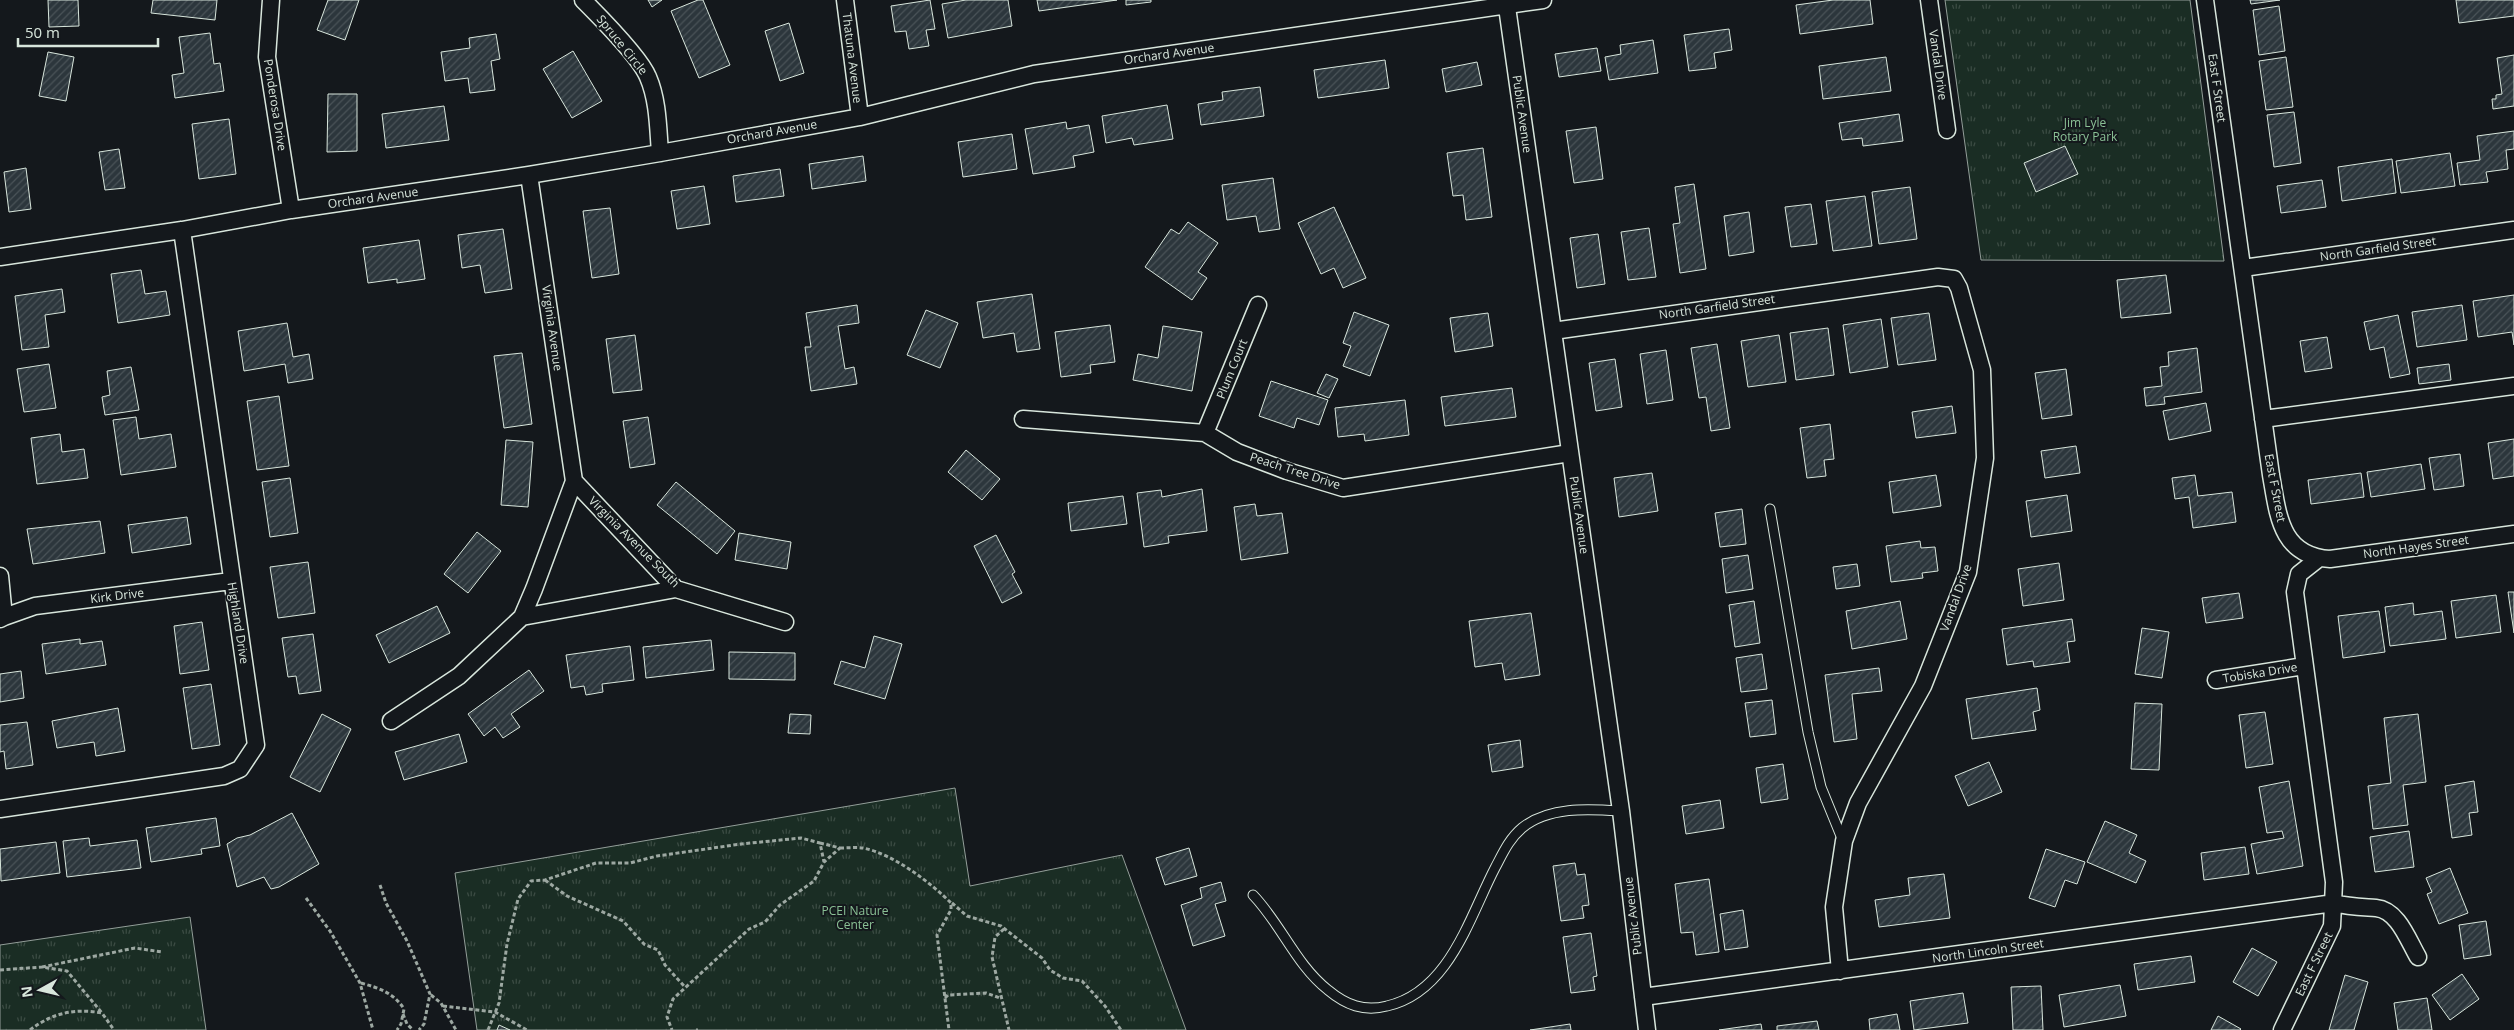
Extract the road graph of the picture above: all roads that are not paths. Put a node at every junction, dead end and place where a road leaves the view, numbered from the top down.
1 (271, 0) edge
2 (583, 0) edge
3 (845, 0) edge
4 (1543, 0) edge
5 (1929, 0) edge
6 (2205, 0) edge
7 (1506, 3) edge
8 (860, 117) junction
9 (1947, 130) dead end
10 (660, 153) junction
11 (529, 175) junction
12 (291, 210) junction
13 (182, 230) junction
14 (2514, 230) edge
15 (0, 257) edge
16 (2243, 268) junction
17 (1882, 284) joint
18 (1258, 305) dead end
19 (1553, 331) junction
20 (2514, 386) edge
21 (1023, 419) dead end
22 (2264, 419) junction
23 (1205, 433) junction
24 (1570, 453) junction
25 (574, 481) junction
26 (1770, 509) dead end
27 (2514, 534) edge
28 (2318, 559) junction
29 (0, 576) edge
30 (231, 581) junction
31 (676, 588) junction
32 (522, 617) junction
33 (2, 618) edge
34 (785, 622) dead end
35 (2304, 666) junction
36 (2216, 680) dead end
37 (392, 721) dead end
38 (0, 809) edge
39 (1621, 811) junction
40 (1844, 841) junction
41 (1253, 895) dead end
42 (2334, 903) junction
43 (2418, 957) dead end
44 (1840, 971) junction
45 (1643, 996) junction
46 (1647, 1030) edge
47 (2282, 1030) edge

1 - 12 street, Ponderosa Drive
2 - 10 street, Spruce Circle
3 - 8 street, Thatuna Avenue
4 - 7 street, Orchard Avenue
5 - 9 street, Vandal Drive
6 - 16 street, East F Street
7 - 8 street, Orchard Avenue
7 - 19 street, Public Avenue
8 - 10 street, Orchard Avenue
10 - 11 street, Orchard Avenue
11 - 12 street, Orchard Avenue
11 - 25 street, Virginia Avenue
12 - 13 street, Orchard Avenue
13 - 15 street, Orchard Avenue
13 - 30 street, Highland Drive
14 - 16 street, North Garfield Street
16 - 22 street, East F Street
17 - 19 street, North Garfield Street
17 - 40 street, Vandal Drive
18 - 23 street, Plum Court
19 - 24 street, Public Avenue
20 - 22 street
21 - 23 street, Peach Tree Drive
22 - 28 street, East F Street
23 - 24 street, Peach Tree Drive
24 - 39 street, Public Avenue
25 - 31 street, Virginia Avenue South
25 - 32 street
26 - 40 lane
27 - 28 street, North Hayes Street
28 - 35 street, East F Street
29 - 33 street
30 - 33 street, Kirk Drive
30 - 38 street, Highland Drive
31 - 32 street
31 - 34 street, Virginia Avenue South
32 - 37 street
35 - 36 street, Tobiska Drive
35 - 42 street, East F Street
39 - 41 lane
39 - 45 street, Public Avenue
40 - 44 street, Vandal Drive
42 - 43 street, North Lincoln Street
42 - 44 street, North Lincoln Street
42 - 47 street, East F Street
44 - 45 street, North Lincoln Street
45 - 46 street, Public Avenue

